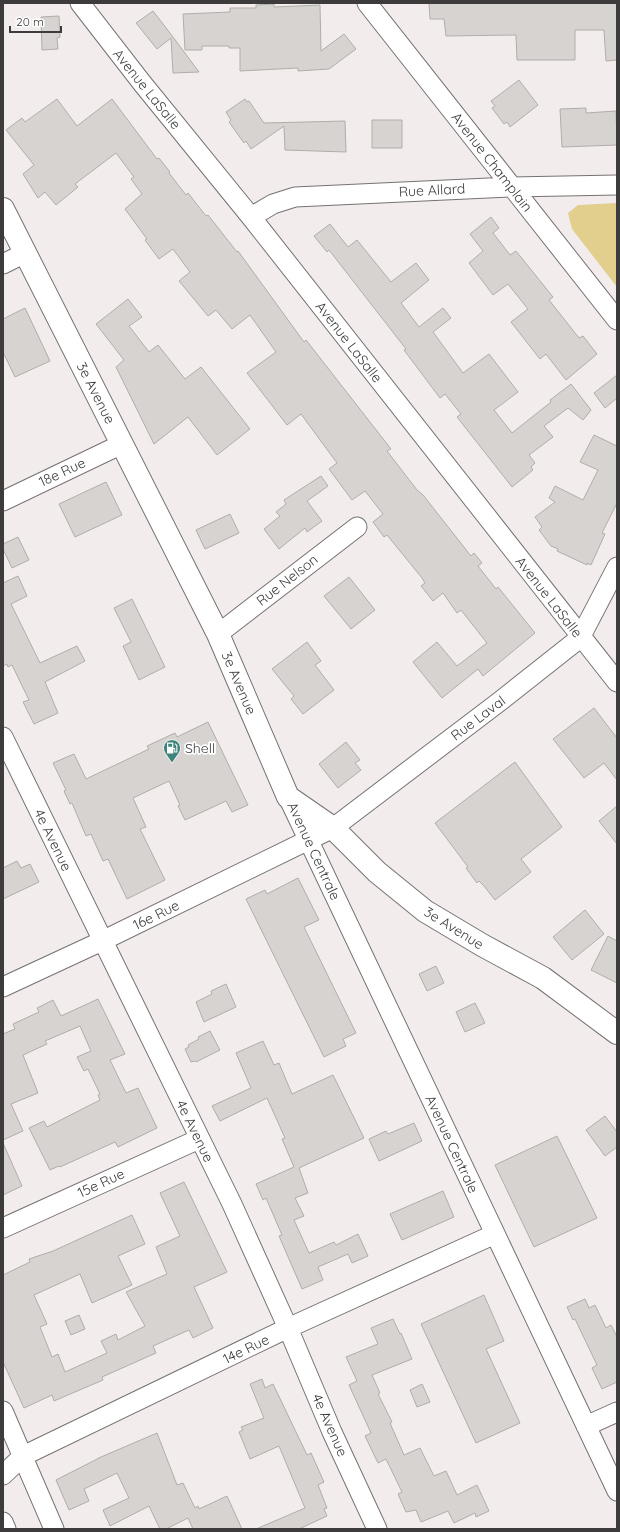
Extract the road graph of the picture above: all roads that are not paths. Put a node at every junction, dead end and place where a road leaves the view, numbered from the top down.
1 (80, 3) edge
2 (367, 3) edge
3 (617, 185) edge
4 (511, 187) junction
5 (3, 209) edge
6 (251, 217) junction
7 (25, 253) junction
8 (3, 264) edge
9 (617, 320) edge
10 (122, 444) junction
11 (3, 500) edge
12 (357, 527) dead end
13 (617, 567) edge
14 (218, 634) junction
15 (580, 638) junction
16 (617, 682) edge
17 (5, 745) edge
18 (288, 797) junction
19 (333, 828) junction
20 (309, 841) junction
21 (102, 941) junction
22 (3, 987) edge
23 (617, 1033) edge
24 (199, 1139) junction
25 (3, 1228) edge
26 (495, 1234) junction
27 (288, 1328) junction
28 (3, 1411) edge
29 (617, 1412) edge
30 (586, 1426) junction
31 (23, 1456) junction
32 (3, 1475) edge
33 (617, 1491) edge
34 (3, 1522) edge
35 (6, 1529) edge
36 (54, 1529) edge
37 (377, 1529) edge

1 - 6 street, Avenue LaSalle
2 - 4 street, Avenue Champlain
3 - 4 street, Rue Allard
4 - 6 street, Rue Allard
4 - 9 street, Avenue Champlain
5 - 7 main road, 3e Avenue
6 - 15 street, Avenue LaSalle
7 - 8 street
7 - 10 main road, 3e Avenue
10 - 11 street, 18e Rue
10 - 14 main road, 3e Avenue
12 - 14 street, Rue Nelson
13 - 15 street, Rue Laval
14 - 18 main road, 3e Avenue
15 - 16 street, Avenue LaSalle
15 - 19 street, Rue Laval
17 - 21 street, 4e Avenue
18 - 19 main road, 3e Avenue
18 - 20 street, Avenue Centrale
19 - 20 street, Rue Laval
19 - 23 main road, 3e Avenue
20 - 21 street, 16e Rue
20 - 26 street, Avenue Centrale
21 - 22 street, 16e Rue
21 - 24 street, 4e Avenue
24 - 25 street, 15e Rue
24 - 27 street, 4e Avenue
26 - 27 street, 14e Rue
26 - 30 street, Avenue Centrale
27 - 31 street, 14e Rue
27 - 37 street, 4e Avenue
28 - 31 street
29 - 30 street
30 - 33 street, Avenue Centrale
31 - 32 street, 14e Rue
31 - 36 street
34 - 35 street

